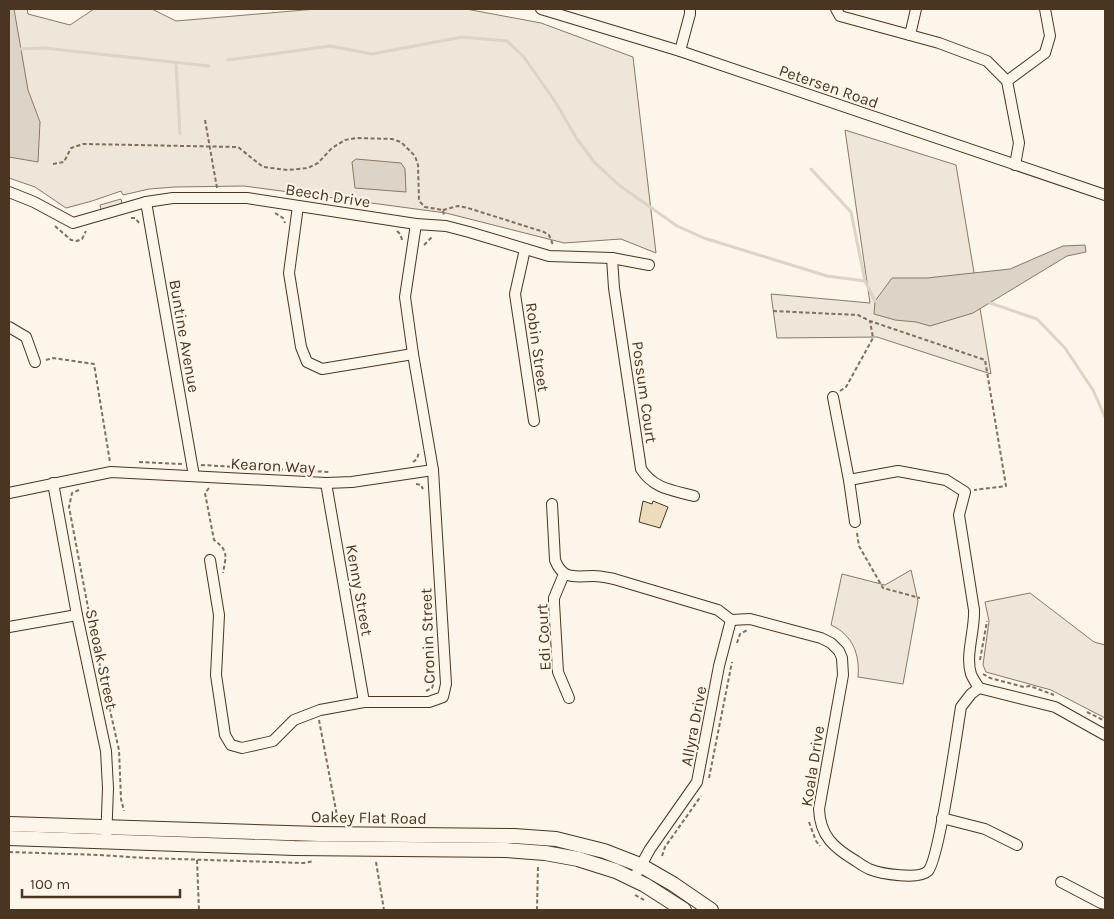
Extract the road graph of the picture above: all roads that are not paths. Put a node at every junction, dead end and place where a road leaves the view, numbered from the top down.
1 (541, 9) edge
2 (690, 9) edge
3 (836, 9) edge
4 (916, 9) edge
5 (1045, 9) edge
6 (910, 35) junction
7 (680, 51) junction
8 (1007, 81) junction
9 (1015, 165) junction
10 (9, 192) edge
11 (1105, 195) edge
12 (146, 202) junction
13 (298, 206) junction
14 (416, 224) junction
15 (525, 249) junction
16 (612, 258) junction
17 (649, 265) dead end
18 (9, 326) edge
19 (413, 354) junction
20 (35, 362) road end
21 (833, 397) road end
22 (534, 421) dead end
23 (433, 470) junction
24 (194, 476) junction
25 (849, 480) junction
26 (53, 483) junction
27 (326, 483) junction
28 (9, 493) edge
29 (694, 496) dead end
30 (552, 504) dead end
31 (855, 522) road end
32 (210, 560) dead end
33 (564, 574) junction
34 (77, 615) junction
35 (731, 620) junction
36 (9, 627) edge
37 (979, 688) junction
38 (569, 698) dead end
39 (364, 702) junction
40 (1105, 734) edge
41 (942, 818) junction
42 (9, 824) edge
43 (107, 827) junction
44 (9, 838) edge
45 (106, 842) junction
46 (1017, 845) dead end
47 (640, 865) junction
48 (1061, 882) dead end
49 (633, 887) junction
50 (1105, 904) edge
51 (684, 910) edge
52 (711, 910) edge

1 - 7 street, Petersen Road
2 - 7 street
3 - 6 street
4 - 6 street
5 - 8 street
6 - 8 street
7 - 9 street, Petersen Road
8 - 9 street
9 - 11 street, Petersen Road
10 - 12 street, Beech Drive
12 - 13 street, Beech Drive
12 - 24 street, Buntine Avenue
13 - 14 street, Beech Drive
13 - 19 street
14 - 15 street, Beech Drive
14 - 19 street, Cronin Street
15 - 16 street, Beech Drive
15 - 22 street, Robin Street
16 - 17 street, Beech Drive
16 - 29 street, Possum Court
18 - 20 street
19 - 23 street, Cronin Street
21 - 25 street
23 - 27 street, Kearon Way
23 - 39 street, Cronin Street
24 - 26 street, Kearon Way
24 - 27 street, Kearon Way
25 - 31 street
25 - 37 street
26 - 28 street, Kearon Way
26 - 34 street, Sheoak Street
27 - 39 street, Kenny Street
30 - 33 street
32 - 39 street, Cronin Street
33 - 35 street, Koala Drive
33 - 38 street, Edi Court
34 - 36 street
34 - 43 street, Sheoak Street
35 - 41 street, Koala Drive
35 - 47 street, Allyra Drive
37 - 40 street
37 - 41 street, Koala Drive
41 - 46 street
42 - 43 main road, Oakey Flat Road
43 - 45 street, Sheoak Street
43 - 47 main road, Oakey Flat Road
44 - 45 main road, Oakey Flat Road
45 - 49 main road, Oakey Flat Road
47 - 49 street, Allyra Drive
47 - 52 main road, Oakey Flat Road
48 - 50 street
49 - 51 main road, Oakey Flat Road

